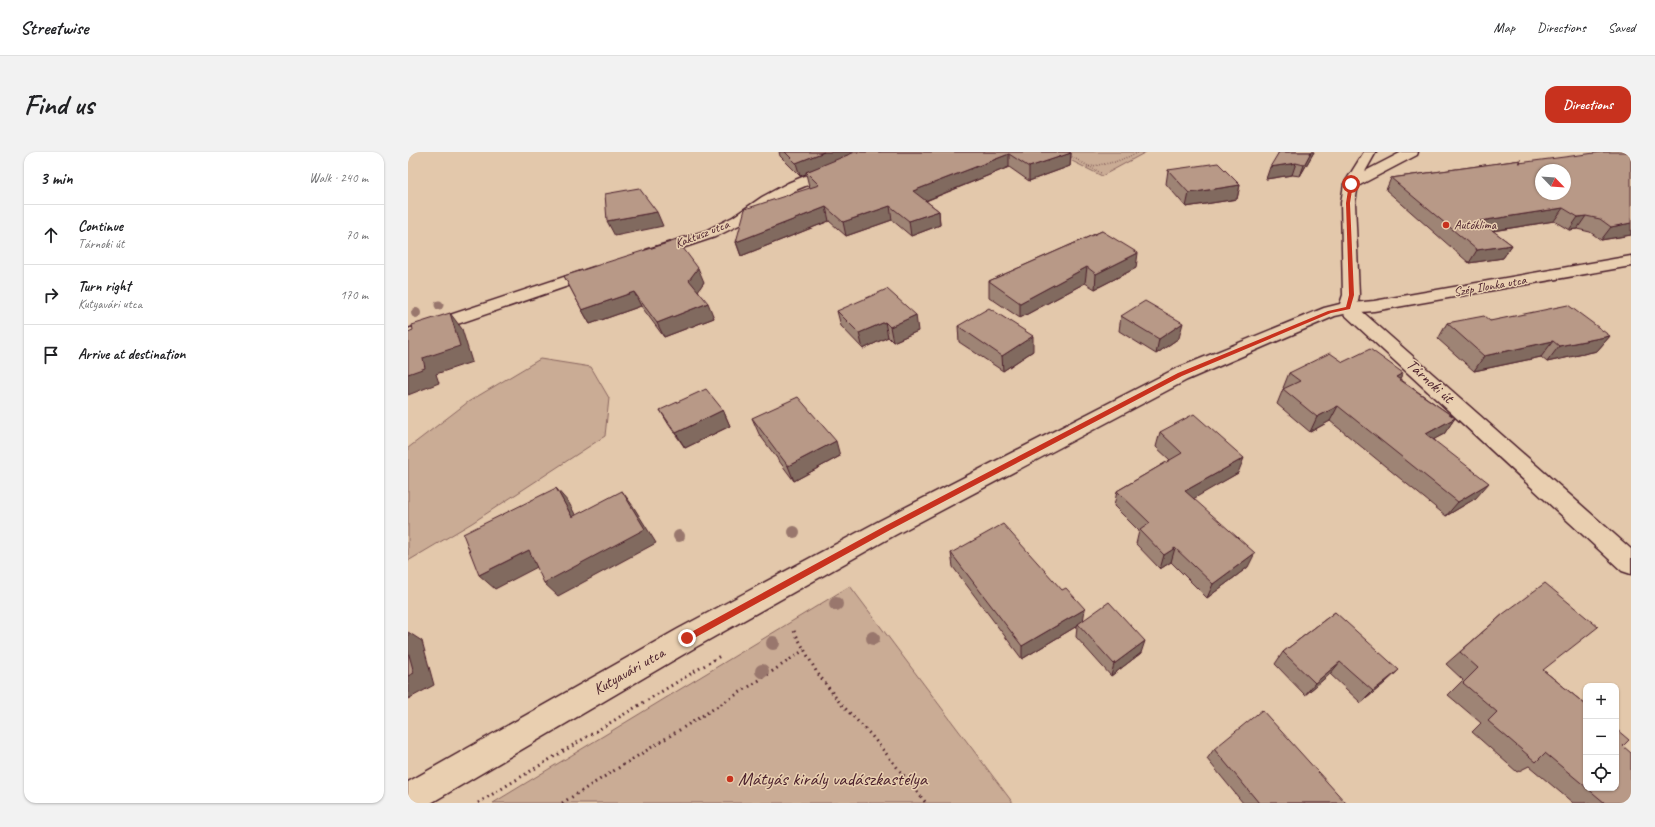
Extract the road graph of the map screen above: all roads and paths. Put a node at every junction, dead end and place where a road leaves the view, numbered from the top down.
1 (874, 152) edge
2 (1063, 152) edge
3 (1140, 152) edge
4 (1370, 152) edge
5 (1412, 152) edge
6 (1087, 167) junction
7 (1101, 173) dead end
8 (1351, 184) junction
9 (635, 258) edge
10 (1631, 261) edge
11 (607, 268) edge
12 (1348, 308) junction
13 (408, 335) edge
14 (1631, 564) edge
15 (794, 632) dead end
16 (804, 650) junction
17 (408, 799) edge
18 (562, 803) edge
19 (926, 803) edge

1 - 9 street, Kaktusz utca
2 - 6 path
3 - 6 path
4 - 8 street
5 - 8 street
6 - 7 path
8 - 12 street
10 - 12 street, Szép Ilonka utca
11 - 13 street
12 - 14 street, Tárnoki út
12 - 17 street, Kutyavári utca
15 - 16 path
16 - 18 path
16 - 19 path

